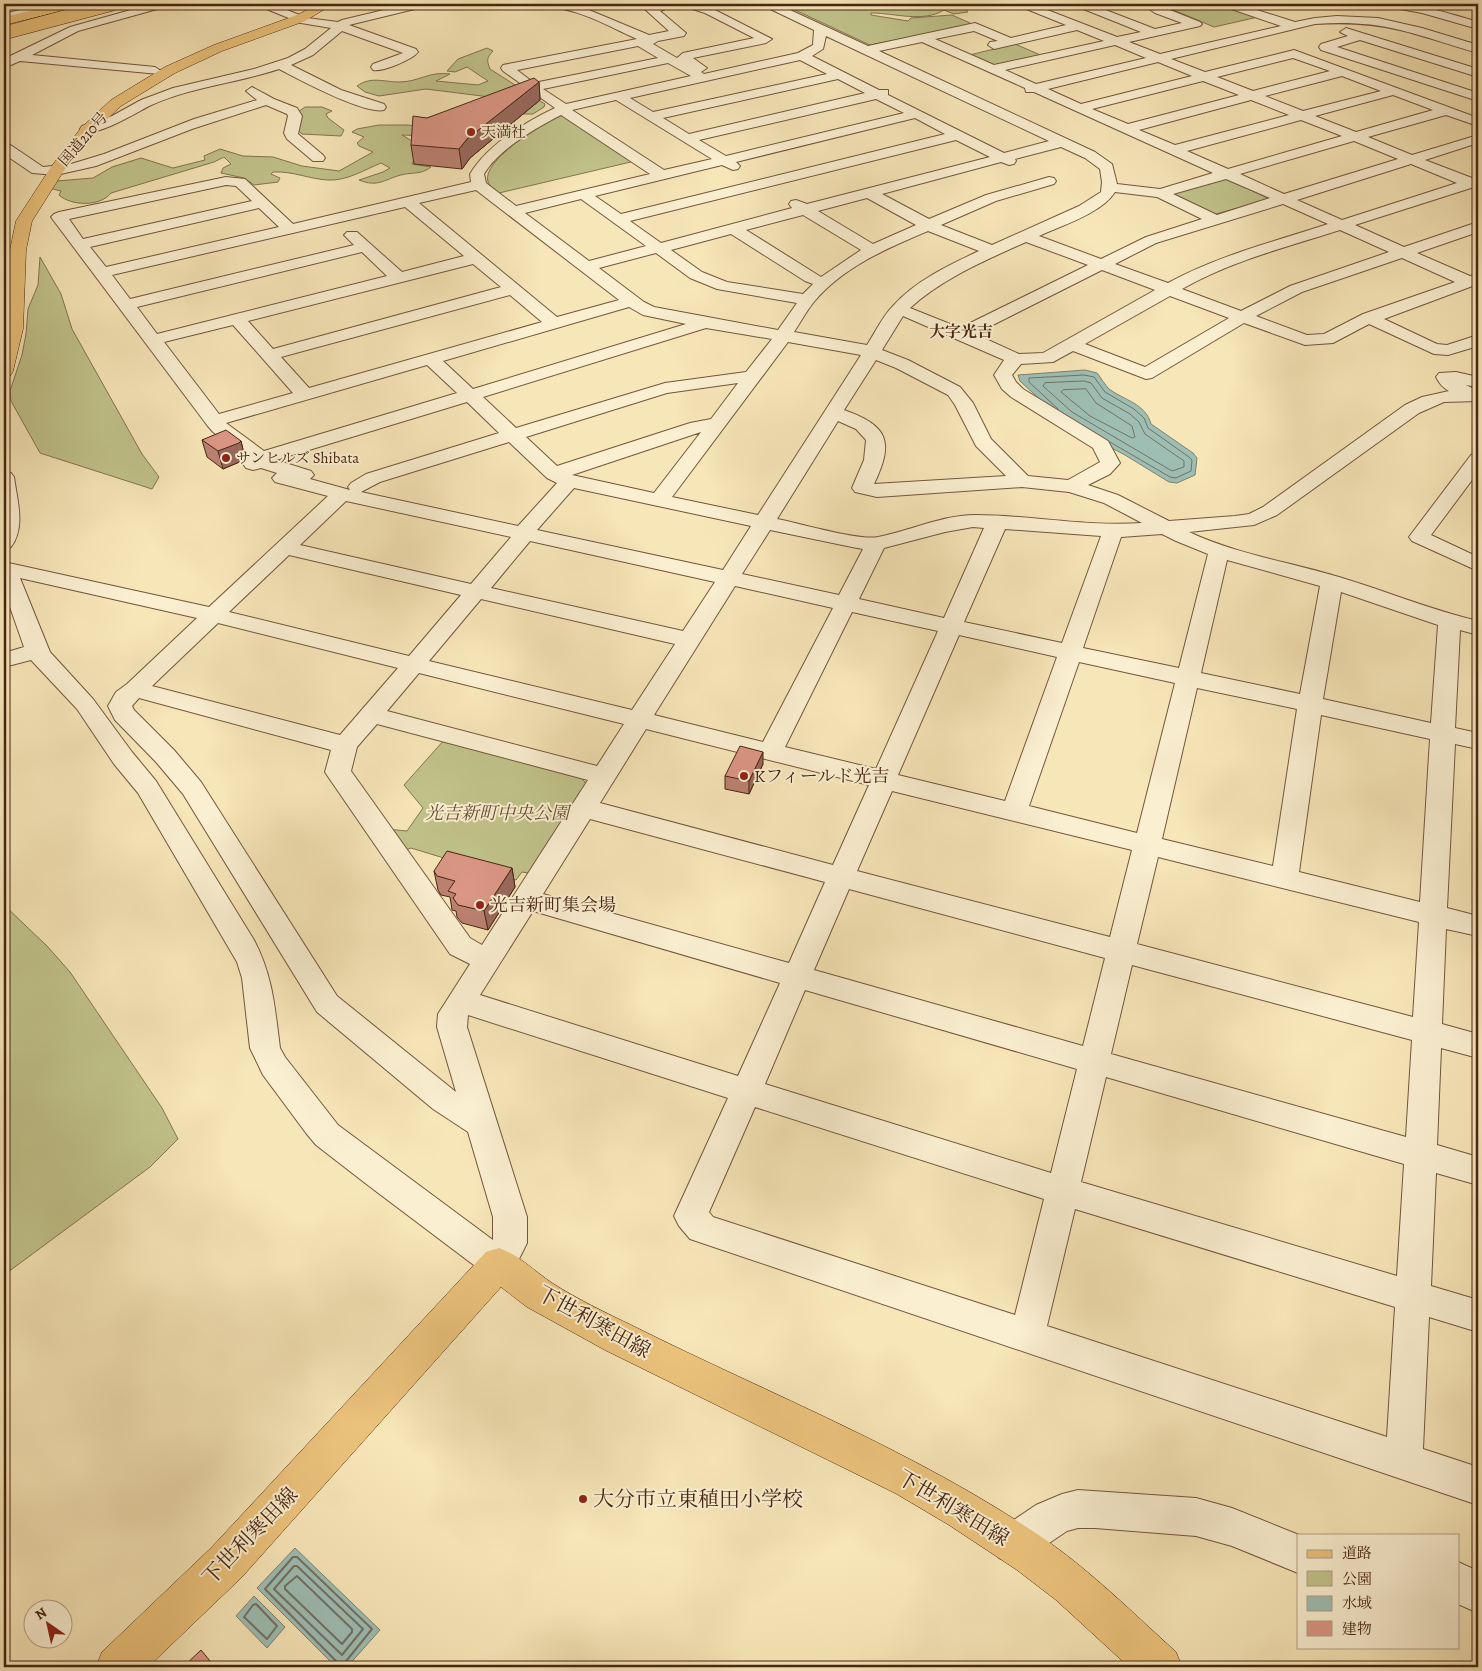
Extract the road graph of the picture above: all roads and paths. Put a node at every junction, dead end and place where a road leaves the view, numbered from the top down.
1 (56, 4) edge
2 (72, 4) edge
3 (94, 4) edge
4 (109, 4) edge
5 (113, 4) edge
6 (164, 4) edge
7 (262, 4) edge
8 (314, 4) edge
9 (327, 4) edge
10 (423, 4) edge
11 (514, 4) edge
12 (543, 4) edge
13 (548, 4) edge
14 (669, 4) edge
15 (687, 4) edge
16 (768, 4) edge
17 (1040, 4) edge
18 (1080, 4) edge
19 (1147, 4) edge
20 (1227, 4) edge
21 (1388, 4) edge
22 (1273, 5) dead end
23 (1465, 6) edge
24 (1478, 6) edge
25 (1247, 11) junction
26 (1438, 14) junction
27 (294, 18) junction
28 (4, 19) edge
29 (1315, 22) junction
30 (1194, 24) junction
31 (1400, 25) junction
32 (340, 26) junction
33 (1078, 26) junction
34 (1294, 26) junction
35 (1478, 26) edge
36 (4, 28) edge
37 (820, 28) junction
38 (4, 33) edge
39 (1154, 33) junction
40 (1362, 36) junction
41 (4, 37) edge
42 (923, 38) junction
43 (648, 39) junction
44 (1015, 40) junction
45 (1239, 40) junction
46 (1116, 41) junction
47 (1478, 49) edge
48 (868, 50) junction
49 (956, 53) junction
50 (1058, 54) junction
51 (802, 56) junction
52 (18, 57) junction
53 (683, 58) junction
54 (1159, 58) junction
55 (670, 59) junction
56 (1478, 61) edge
57 (4, 64) edge
58 (280, 65) junction
59 (377, 67) dead end
60 (1461, 67) junction
61 (992, 69) junction
62 (162, 71) junction
63 (1342, 72) junction
64 (1478, 72) edge
65 (838, 75) junction
66 (709, 76) junction
67 (1204, 77) junction
68 (230, 78) junction
69 (932, 81) junction
70 (207, 83) junction
71 (914, 85) dead end
72 (532, 87) junction
73 (1035, 88) junction
74 (895, 90) dead end
75 (1394, 91) junction
76 (1015, 92) dead end
77 (877, 94) junction
78 (618, 96) junction
79 (1252, 96) junction
80 (996, 97) dead end
81 (1478, 97) edge
82 (267, 101) junction
83 (976, 102) junction
84 (379, 107) dead end
85 (562, 108) junction
86 (1079, 108) junction
87 (108, 109) junction
88 (134, 110) junction
89 (1448, 110) junction
90 (916, 114) junction
91 (652, 116) junction
92 (1302, 116) junction
93 (1478, 122) edge
94 (1126, 128) junction
95 (87, 129) junction
96 (958, 135) junction
97 (1356, 137) junction
98 (688, 138) junction
99 (1478, 139) edge
100 (1062, 142) junction
101 (4, 147) edge
102 (1174, 150) junction
103 (318, 158) dead end
104 (1003, 158) junction
105 (1412, 159) junction
106 (724, 160) junction
107 (1018, 165) dead end
108 (48, 170) junction
109 (1034, 173) dead end
110 (1227, 174) junction
111 (661, 175) junction
112 (1476, 183) edge
113 (763, 184) junction
114 (479, 185) junction
115 (1110, 187) junction
116 (29, 188) dead end
117 (869, 193) junction
118 (1160, 193) junction
119 (583, 194) junction
120 (1282, 198) junction
121 (262, 202) junction
122 (408, 202) junction
123 (805, 209) junction
124 (513, 211) junction
125 (335, 219) junction
126 (620, 219) junction
127 (1213, 219) junction
128 (1341, 225) junction
129 (928, 226) junction
130 (1478, 227) edge
131 (734, 228) junction
132 (290, 229) junction
133 (1026, 237) junction
134 (80, 244) junction
135 (365, 247) junction
136 (658, 248) junction
137 (872, 250) junction
138 (994, 252) junction
139 (1403, 252) junction
140 (476, 258) junction
141 (1099, 264) junction
142 (586, 267) junction
143 (102, 273) junction
144 (400, 278) junction
145 (1473, 280) edge
146 (823, 283) junction
147 (1168, 289) junction
148 (513, 290) junction
149 (808, 300) junction
150 (632, 301) junction
151 (126, 305) junction
152 (898, 310) junction
153 (1244, 317) junction
154 (1369, 318) junction
155 (237, 319) junction
156 (705, 323) junction
157 (554, 324) junction
158 (962, 334) junction
159 (783, 336) junction
160 (153, 340) junction
161 (1478, 340) edge
162 (1071, 344) junction
163 (872, 352) junction
164 (269, 355) junction
165 (431, 359) junction
166 (1016, 359) junction
167 (4, 371) edge
168 (751, 378) junction
169 (1477, 391) edge
170 (305, 395) junction
171 (470, 395) junction
172 (834, 413) junction
173 (214, 421) junction
174 (717, 423) junction
175 (512, 434) junction
176 (1478, 459) edge
177 (255, 463) junction
178 (4, 477) edge
179 (282, 478) dead end
180 (562, 478) junction
181 (1022, 481) junction
182 (1071, 486) junction
183 (350, 490) junction
184 (659, 500) junction
185 (765, 521) junction
186 (997, 523) junction
187 (1165, 527) junction
188 (528, 529) junction
189 (1114, 531) junction
190 (4, 543) edge
191 (876, 544) junction
192 (285, 548) junction
193 (1219, 551) junction
194 (1478, 565) edge
195 (4, 568) edge
196 (729, 578) junction
197 (1332, 582) junction
198 (475, 592) junction
199 (846, 603) junction
200 (213, 615) junction
201 (1449, 621) junction
202 (952, 626) junction
203 (1478, 628) edge
204 (690, 640) junction
205 (37, 651) junction
206 (1070, 652) junction
207 (4, 660) edge
208 (414, 664) junction
209 (1188, 677) junction
210 (135, 688) junction
211 (1310, 704) junction
212 (370, 714) junction
213 (639, 720) junction
214 (1443, 733) junction
215 (1478, 741) edge
216 (345, 745) junction
217 (770, 752) junction
218 (604, 776) junction
219 (884, 780) junction
220 (583, 808) junction
221 (1014, 812) junction
222 (1147, 845) junction
223 (841, 877) junction
224 (1286, 879) junction
225 (526, 899) junction
226 (1433, 915) junction
227 (1478, 926) edge
228 (1121, 951) junction
229 (487, 960) junction
230 (797, 976) junction
231 (461, 1001) junction
232 (1427, 1032) junction
233 (1478, 1046) edge
234 (1094, 1061) junction
235 (747, 1091) junction
236 (482, 1124) junction
237 (1421, 1154) junction
238 (1478, 1171) edge
239 (1063, 1191) junction
240 (499, 1264) junction
241 (1413, 1296) junction
242 (1478, 1316) edge
243 (1027, 1336) junction
244 (1404, 1461) junction
245 (1478, 1486) edge
246 (1013, 1544) junction
247 (1297, 1554) edge
248 (1460, 1583) edge
249 (1478, 1592) edge
250 (117, 1667) edge
251 (1161, 1667) edge

1 - 28 street
2 - 28 main road
3 - 36 main road
4 - 41 main road, bridge
5 - 38 main road, bridge
6 - 52 street
7 - 27 street
8 - 27 main road, 国道210号
9 - 27 main road, 国道210号
10 - 32 street
11 - 12 street
13 - 43 street
14 - 43 street
15 - 53 street
16 - 37 street
17 - 33 street
18 - 39 street
19 - 30 street
20 - 25 street
21 - 26 street
22 - 25 street
23 - 24 street
23 - 26 street
25 - 34 street
26 - 31 street
26 - 35 street
27 - 32 street
27 - 62 main road, 国道210号
29 - 31 street
29 - 34 street
29 - 40 street
30 - 39 street
30 - 45 street
31 - 47 street
32 - 58 street
32 - 59 street
33 - 44 street
33 - 46 street
34 - 45 street
37 - 48 street
37 - 51 street
39 - 46 street
40 - 60 street
40 - 81 street
42 - 44 street
42 - 48 street
42 - 49 street
43 - 53 street
44 - 49 street
44 - 50 street
45 - 54 street
46 - 50 street
46 - 54 street
48 - 69 street
49 - 61 street
50 - 61 street
51 - 65 street
51 - 66 street
52 - 57 street
52 - 62 street
53 - 66 street
54 - 67 street
54 - 73 street
55 - 66 street
55 - 72 street
55 - 72 street
56 - 60 street
58 - 68 street
58 - 84 street
60 - 64 street
61 - 73 street
62 - 70 street
62 - 87 main road, 国道210号
62 - 108 main road, 国道210号
63 - 67 street
63 - 75 street
63 - 79 street
65 - 77 street
65 - 91 street
66 - 78 street
67 - 79 street
67 - 86 street
68 - 70 street
68 - 82 street
69 - 71 street
69 - 83 street
70 - 88 street
72 - 85 street
73 - 76 street
73 - 86 street
74 - 77 street
75 - 89 street
75 - 92 street
77 - 90 street
77 - 98 street
78 - 85 street
78 - 91 street
79 - 92 street
79 - 94 street
80 - 83 street
82 - 103 street
82 - 108 street
83 - 100 street
85 - 111 street
85 - 114 street
86 - 94 street
87 - 88 street
87 - 95 main road, 国道210号
88 - 95 street
89 - 93 street
89 - 97 street
90 - 96 street
90 - 106 street
91 - 98 street
92 - 97 street
92 - 102 street
94 - 102 street
95 - 108 main road, 国道210号
96 - 104 street
96 - 113 street
97 - 105 street
97 - 110 street
98 - 106 street
99 - 105 street
100 - 104 street
100 - 115 street
101 - 108 street
102 - 110 street
104 - 107 street
104 - 117 street
105 - 112 street
105 - 120 street
106 - 111 street
106 - 113 street
108 - 116 main road, 国道210号
108 - 167 main road, 国道210号
109 - 129 street
110 - 118 street
110 - 120 street
111 - 119 street
112 - 128 street
113 - 123 street
113 - 126 street
114 - 122 street
114 - 124 street
115 - 118 street
115 - 133 street
117 - 123 street
117 - 129 street
118 - 127 street
119 - 124 street
119 - 126 street
120 - 127 street
120 - 128 street
121 - 132 street
121 - 134 street
121 - 134 street
122 - 125 street
122 - 140 street
123 - 131 street
123 - 137 street
124 - 142 street
125 - 132 street
125 - 135 street
126 - 136 street
127 - 141 street
128 - 139 street
128 - 147 street
129 - 137 street
129 - 138 street
130 - 139 street
131 - 136 street
131 - 146 street
132 - 143 street
133 - 138 street
133 - 141 street
134 - 143 street
135 - 144 street
135 - 151 street
136 - 142 street
136 - 149 street
137 - 146 street
138 - 152 street
139 - 145 street
139 - 153 street
140 - 144 street
140 - 148 street
141 - 147 street
141 - 158 street
142 - 150 street
143 - 151 street
144 - 155 street
145 - 154 street
146 - 149 street
147 - 153 street
147 - 162 street
148 - 157 street
148 - 164 street
149 - 159 street
150 - 156 street
150 - 157 street
151 - 160 street
152 - 158 street
152 - 163 street
153 - 154 street
153 - 162 street
154 - 161 street
155 - 160 street
155 - 164 street
156 - 159 street
156 - 171 street
157 - 165 street
158 - 166 street
159 - 163 street
159 - 168 street
160 - 173 street
162 - 166 street
163 - 172 street
163 - 181 street
164 - 170 street
165 - 170 street
165 - 171 street
166 - 182 street
168 - 174 street
168 - 175 street
169 - 187 street
170 - 173 street
171 - 175 street
171 - 177 street
172 - 181 street
172 - 185 street
173 - 177 street
174 - 180 street
174 - 184 street
175 - 180 street
175 - 183 street
176 - 194 street
177 - 183 street
178 - 190 street
179 - 183 street
180 - 184 street
180 - 188 street
181 - 182 street
182 - 187 street
183 - 188 street
183 - 192 street
184 - 185 street
185 - 191 street
185 - 196 street
186 - 189 street
186 - 191 street
186 - 202 street
187 - 189 street
187 - 193 street
188 - 196 street
188 - 198 street
189 - 206 street
191 - 199 street
192 - 198 street
192 - 200 street
193 - 197 street
193 - 209 street
195 - 200 street
195 - 205 street
196 - 199 street
196 - 204 street
197 - 201 street
197 - 211 street
198 - 204 street
198 - 208 street
199 - 202 street
199 - 217 street
200 - 208 street
200 - 210 street
201 - 203 street
201 - 214 street
202 - 206 street
202 - 219 street
204 - 213 street
205 - 207 street
205 - 240 street
206 - 209 street
206 - 221 street
208 - 212 street
208 - 213 street
209 - 211 street
209 - 222 street
210 - 216 street
210 - 236 street
211 - 214 street
211 - 224 street
212 - 216 street
212 - 218 street
213 - 217 street
213 - 218 street
214 - 215 street
214 - 226 street
216 - 229 street
217 - 219 street
218 - 220 street
219 - 221 street
219 - 223 street
220 - 223 street
220 - 225 street
221 - 222 street
222 - 224 street
222 - 228 street
223 - 228 street
223 - 230 street
224 - 226 street
225 - 229 street
225 - 230 street
226 - 227 street
226 - 232 street
228 - 232 street
228 - 234 street
229 - 231 street
230 - 234 street
230 - 235 street
231 - 235 street
231 - 236 street
232 - 233 street
232 - 237 street
234 - 237 street
234 - 239 street
235 - 239 street
235 - 243 street
236 - 240 street
237 - 238 street
237 - 241 street
239 - 241 street
239 - 243 street
240 - 246 main road, 下世利寒田線
240 - 250 main road, 下世利寒田線
241 - 242 street
241 - 244 street
243 - 244 street
244 - 245 street
246 - 247 street
246 - 251 main road, 下世利寒田線
248 - 249 street

